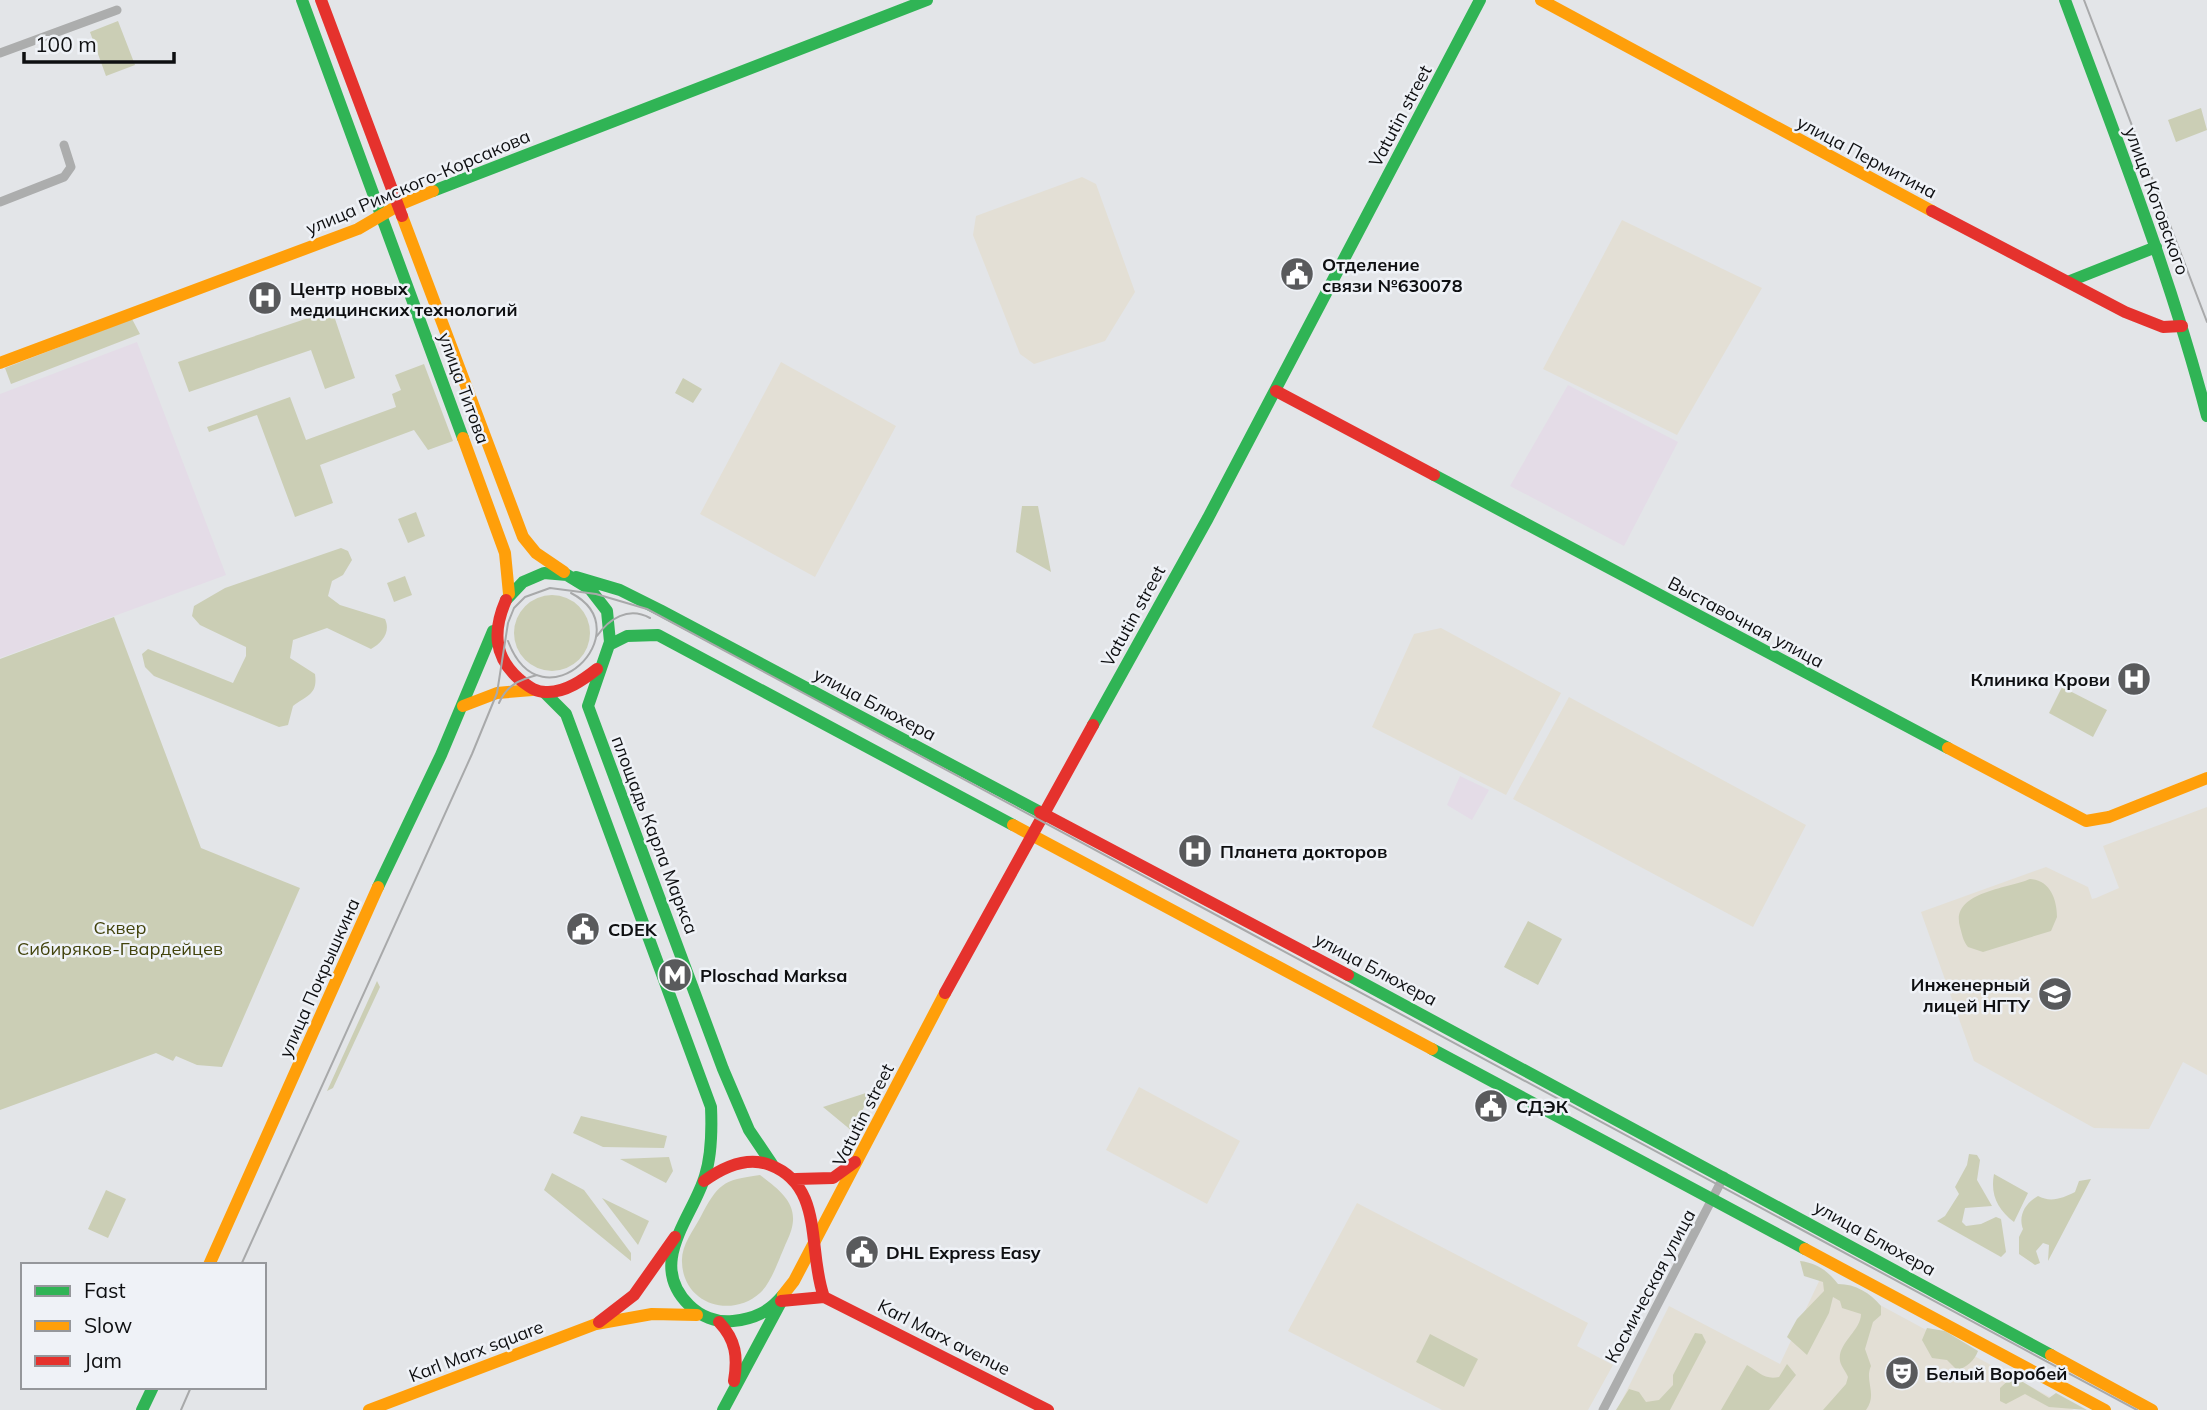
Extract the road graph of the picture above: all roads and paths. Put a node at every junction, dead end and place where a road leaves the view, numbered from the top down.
1 (302, 0) edge
2 (321, 0) edge
3 (927, 0) edge
4 (1480, 0) edge
5 (1541, 0) edge
6 (2065, 0) edge
7 (117, 10) dead end
8 (0, 53) edge
9 (64, 145) dead end
10 (0, 202) edge
11 (400, 205) junction
12 (382, 215) junction
13 (2156, 247) junction
14 (2070, 281) junction
15 (2182, 326) junction
16 (0, 363) edge
17 (1276, 391) junction
18 (2207, 416) edge
19 (570, 575) junction
20 (509, 594) junction
21 (493, 631) junction
22 (609, 645) junction
23 (597, 669) junction
24 (538, 691) junction
25 (463, 706) junction
26 (2207, 778) edge
27 (1043, 812) junction
28 (1031, 835) junction
29 (863, 1154) junction
30 (772, 1164) junction
31 (1724, 1176) junction
32 (796, 1179) junction
33 (704, 1181) junction
34 (1713, 1201) junction
35 (675, 1237) junction
36 (813, 1247) junction
37 (210, 1263) edge
38 (824, 1297) junction
39 (781, 1301) junction
40 (697, 1315) junction
41 (719, 1322) junction
42 (596, 1324) junction
43 (152, 1389) edge
44 (733, 1391) junction
45 (142, 1410) edge
46 (369, 1410) edge
47 (723, 1410) edge
48 (1048, 1410) edge
49 (1603, 1410) edge
50 (2105, 1410) edge
51 (2152, 1410) edge

1 - 12 main road, улица Титова
2 - 11 main road, улица Титова
3 - 11 main road, улица Римского-Корсакова
4 - 17 main road, Vatutin street
5 - 14 main road, улица Пермитина
6 - 13 main road, улица Котовского
7 - 8 street
9 - 10 street
11 - 12 main road, улица Римского-Корсакова
11 - 19 main road, улица Титова
12 - 16 main road, улица Римского-Корсакова
12 - 20 main road, улица Титова
13 - 14 main road
13 - 15 main road, улица Котовского
14 - 15 main road, улица Пермитина
15 - 18 main road, улица Котовского
17 - 26 main road, Выставочная улица
17 - 27 main road, Vatutin street
19 - 20 main road
19 - 22 main road
19 - 27 main road, улица Блюхера
20 - 21 main road
21 - 24 main road
21 - 25 main road, улица Покрышкина
22 - 23 main road
22 - 28 main road
23 - 24 main road
23 - 30 main road, площадь Карла Маркса
24 - 25 main road
24 - 33 main road
25 - 37 main road, улица Покрышкина
27 - 28 main road, Vatutin street
27 - 31 main road, улица Блюхера
28 - 29 main road, Vatutin street
28 - 34 main road
29 - 32 main road
29 - 36 main road, Vatutin street
30 - 32 main road
30 - 33 main road
31 - 34 street, Космическая улица
31 - 51 main road, улица Блюхера
32 - 36 main road
33 - 35 main road
34 - 49 street, Космическая улица
34 - 50 main road
35 - 40 main road
35 - 42 main road
36 - 38 main road
36 - 39 main road
38 - 39 main road
38 - 48 main road, Karl Marx avenue
39 - 41 main road
39 - 44 main road
40 - 41 main road
40 - 42 main road
41 - 44 main road
42 - 46 main road, Karl Marx square
43 - 45 main road
44 - 47 main road

